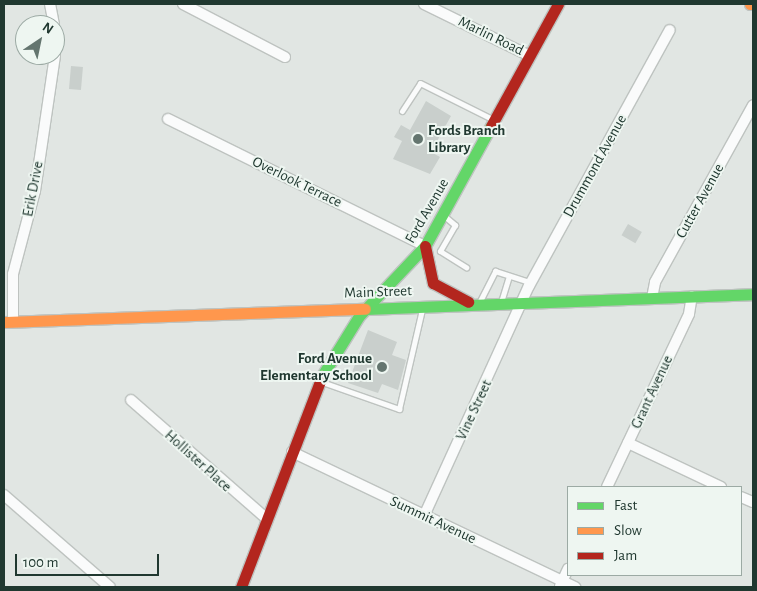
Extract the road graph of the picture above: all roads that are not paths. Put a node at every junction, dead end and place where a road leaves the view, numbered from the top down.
1 (183, 4) edge
2 (424, 4) edge
3 (558, 4) edge
4 (670, 30) dead end
5 (530, 56) junction
6 (285, 57) dead end
7 (53, 65) edge
8 (753, 105) edge
9 (402, 111) dead end
10 (168, 118) dead end
11 (495, 120) junction
12 (443, 214) junction
13 (427, 243) junction
14 (442, 246) junction
15 (466, 267) dead end
16 (509, 276) junction
17 (531, 283) junction
18 (753, 294) edge
19 (692, 296) junction
20 (652, 298) junction
21 (524, 302) junction
22 (501, 303) junction
23 (479, 304) junction
24 (423, 306) junction
25 (366, 308) junction
26 (9, 321) edge
27 (319, 381) junction
28 (131, 400) dead end
29 (628, 443) junction
30 (292, 452) junction
31 (607, 486) edge
32 (719, 486) edge
33 (5, 497) edge
34 (424, 516) junction
35 (267, 519) junction
36 (567, 571) edge
37 (561, 584) edge
38 (110, 587) edge
39 (241, 587) edge
40 (575, 587) edge

1 - 6 street
2 - 5 street, Marlin Road
3 - 5 main road, Ford Avenue
4 - 17 street, Drummond Avenue
5 - 11 main road, Ford Avenue
7 - 26 street, Erik Drive
8 - 20 street, Cutter Avenue
9 - 11 lane
10 - 13 street, Overlook Terrace
11 - 12 main road, Ford Avenue
12 - 13 main road, Ford Avenue
12 - 14 lane
13 - 14 lane
13 - 23 main road
13 - 25 main road, Ford Avenue
14 - 15 lane
16 - 17 lane
16 - 22 lane
16 - 23 lane
17 - 21 street, Drummond Avenue
18 - 19 main road, Main Street
19 - 20 main road, Main Street
19 - 29 street, Grant Avenue
20 - 21 main road, Main Street
21 - 22 main road, Main Street
21 - 34 street, Vine Street
22 - 23 main road, Main Street
23 - 24 main road, Main Street
24 - 25 main road, Main Street
24 - 27 lane
25 - 26 main road, Main Street
25 - 27 main road, Ford Avenue
27 - 30 main road, Ford Avenue
28 - 35 street, Hollister Place
29 - 31 street, Grant Avenue
29 - 32 street
30 - 34 street, Summit Avenue
30 - 35 main road, Ford Avenue
33 - 38 street
34 - 37 street, Summit Avenue
35 - 39 main road, Ford Avenue
36 - 37 street
37 - 40 street, Summit Avenue

